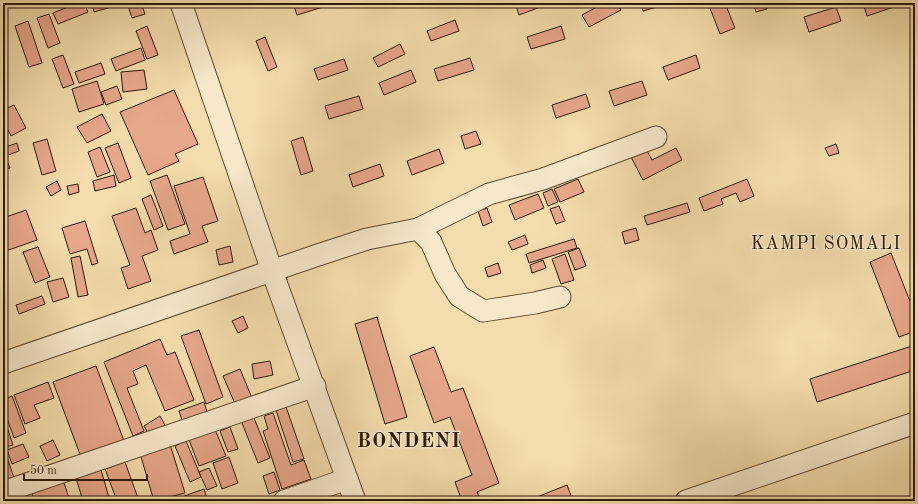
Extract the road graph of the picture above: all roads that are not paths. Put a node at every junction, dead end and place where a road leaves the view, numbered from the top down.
1 (181, 3) edge
2 (656, 137) dead end
3 (418, 229) junction
4 (272, 270) junction
5 (560, 297) dead end
6 (3, 363) edge
7 (315, 386) junction
8 (915, 423) edge
9 (347, 479) junction
10 (3, 492) edge
11 (284, 501) edge
12 (355, 501) edge
13 (686, 501) edge

1 - 4 street
2 - 3 street
3 - 4 street
3 - 5 street
4 - 6 street
4 - 7 street
7 - 9 street
7 - 10 street
8 - 13 street
9 - 11 street
9 - 12 street

